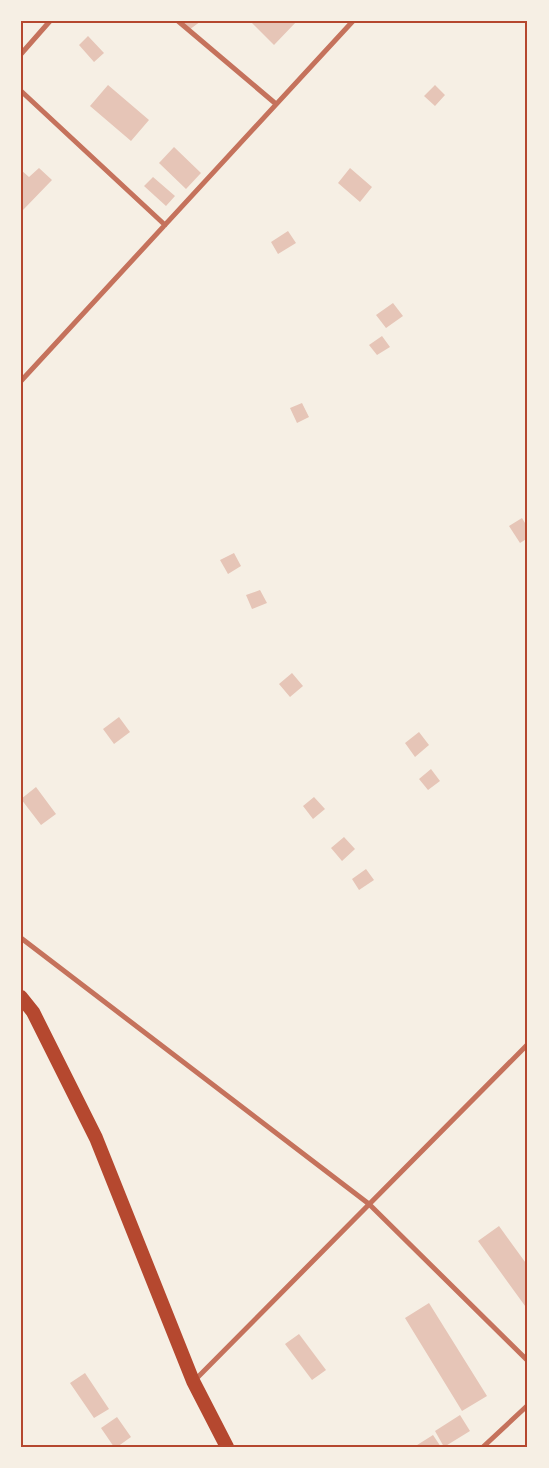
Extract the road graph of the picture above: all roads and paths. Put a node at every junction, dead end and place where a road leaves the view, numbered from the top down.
1 (50, 21) edge
2 (178, 21) edge
3 (353, 21) edge
4 (21, 54) edge
5 (21, 91) edge
6 (276, 104) junction
7 (165, 225) junction
8 (22, 378) edge
9 (21, 938) edge
10 (21, 997) edge
11 (528, 1044) edge
12 (368, 1204) junction
13 (528, 1361) edge
14 (193, 1381) junction
15 (528, 1405) edge
16 (227, 1447) edge
17 (483, 1447) edge

1 - 4 street
2 - 6 street
3 - 6 street
5 - 7 street
6 - 7 street
7 - 8 street
9 - 12 street
10 - 14 highway
11 - 12 street
12 - 13 street
12 - 14 street
14 - 16 highway
15 - 17 street

